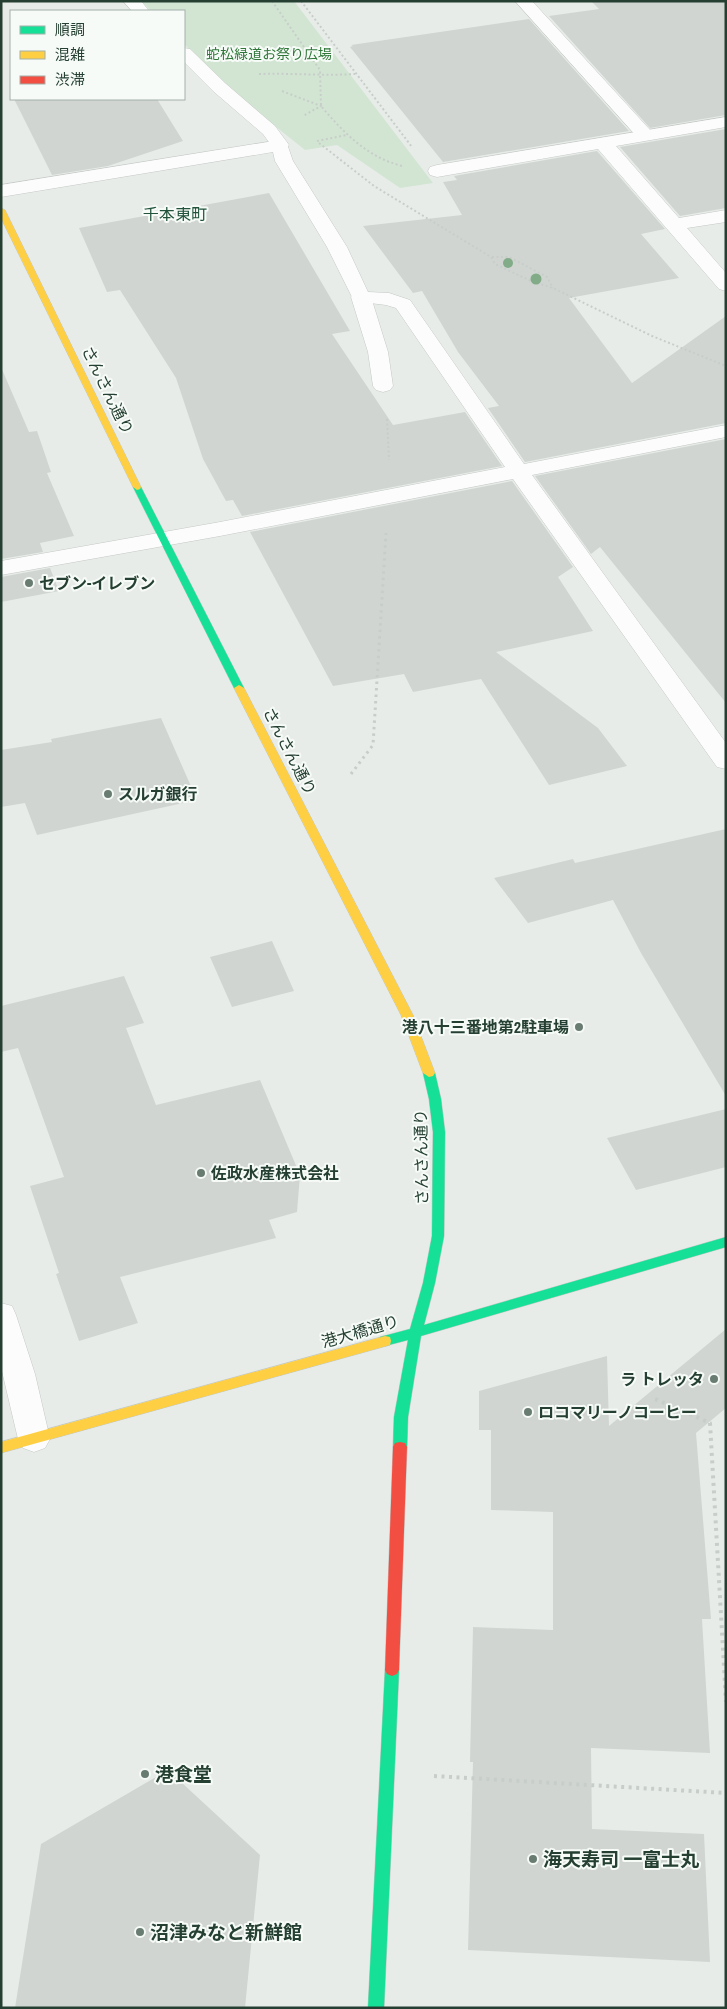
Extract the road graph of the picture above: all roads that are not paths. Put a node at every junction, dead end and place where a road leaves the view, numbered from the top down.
1 (131, 1) edge
2 (523, 1) edge
3 (141, 10) edge
4 (185, 55) edge
5 (726, 122) edge
6 (645, 135) junction
7 (602, 143) junction
8 (280, 146) junction
9 (437, 171) road end
10 (1, 191) edge
11 (1, 210) edge
12 (726, 216) edge
13 (674, 225) junction
14 (726, 285) edge
15 (361, 297) junction
16 (384, 386) road end
17 (726, 430) edge
18 (519, 472) junction
19 (163, 539) junction
20 (1, 568) edge
21 (726, 761) edge
22 (726, 1242) edge
23 (1, 1315) edge
24 (415, 1333) junction
25 (34, 1439) junction
26 (1, 1448) edge
27 (376, 2008) edge

1 - 3 street
2 - 6 street
4 - 8 street
5 - 6 street
6 - 7 street
7 - 9 street
7 - 13 street
8 - 10 street
8 - 15 street
11 - 19 main road, さんさん通り
12 - 13 street
13 - 14 street
15 - 16 street
15 - 18 street
17 - 18 street
18 - 19 street
18 - 21 street
19 - 20 street
19 - 24 main road, さんさん通り
22 - 24 main road, 港大橋通り
23 - 25 street
24 - 25 main road, 港大橋通り
24 - 27 main road, さんさん通り
25 - 26 main road, 港大橋通り

